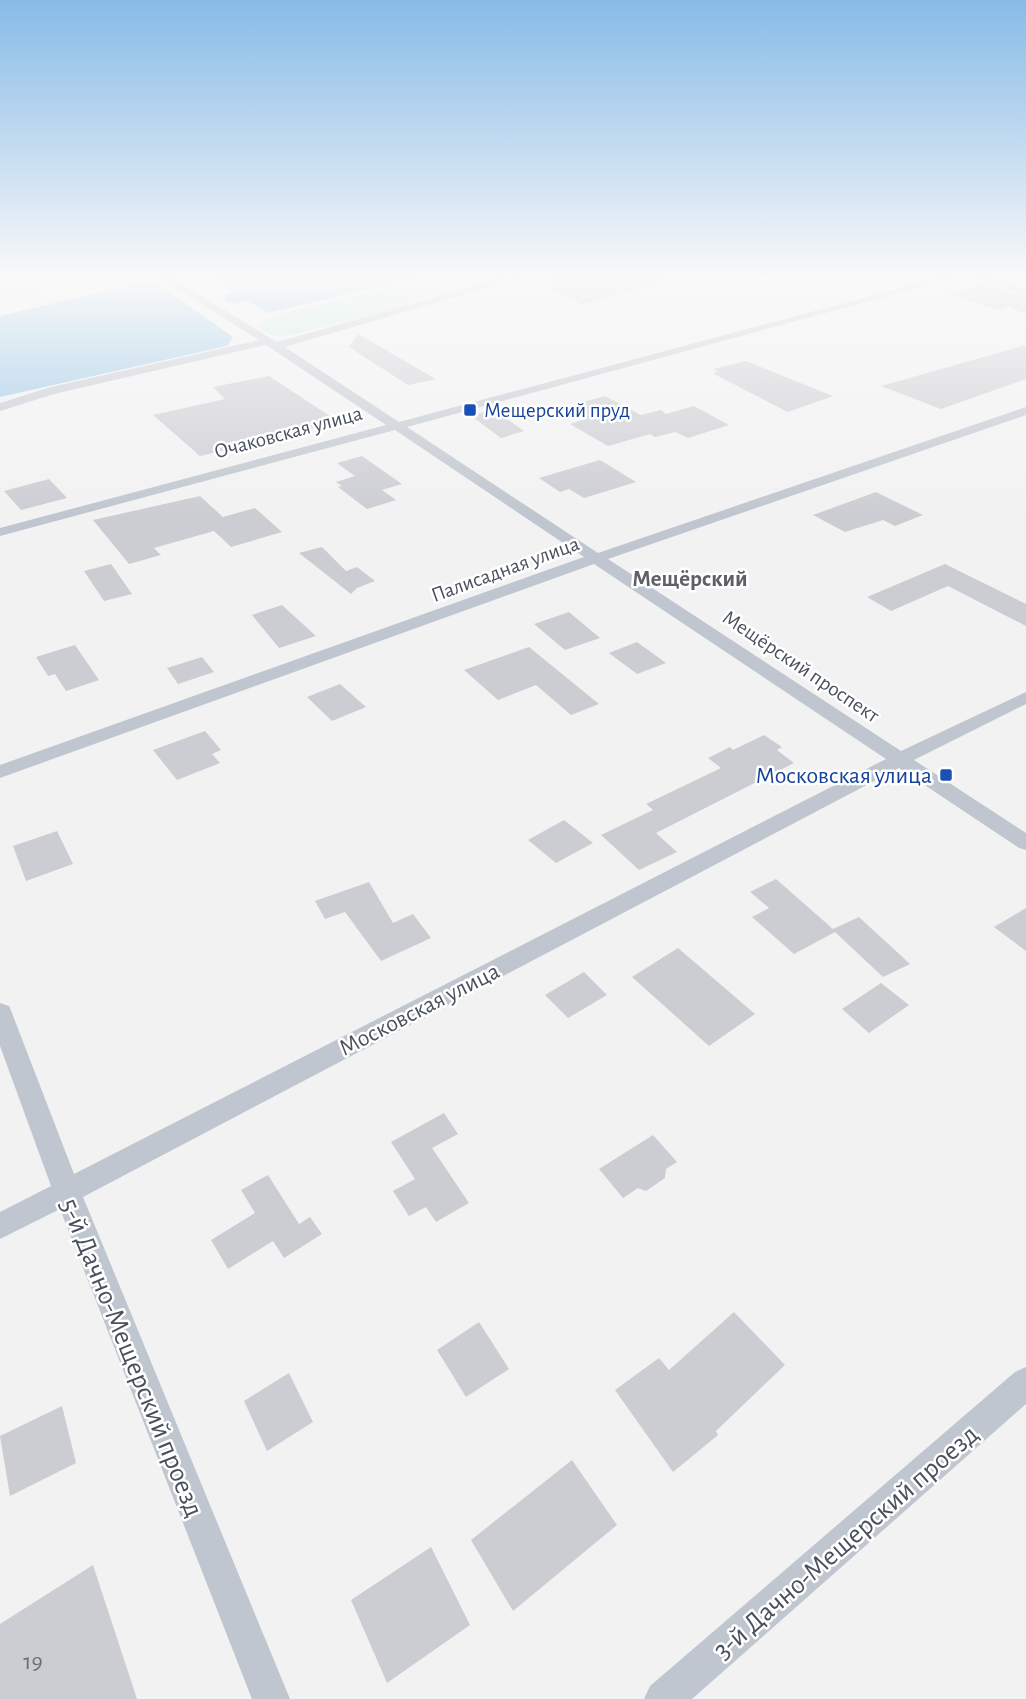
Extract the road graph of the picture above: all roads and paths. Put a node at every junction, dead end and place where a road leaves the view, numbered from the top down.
1 (215, 356) edge
2 (292, 356) edge
3 (654, 356) edge
4 (0, 407) edge
5 (1026, 411) edge
6 (395, 425) junction
7 (0, 532) edge
8 (597, 558) junction
9 (1026, 697) edge
10 (901, 759) junction
11 (0, 772) edge
12 (1026, 843) edge
13 (0, 1013) edge
14 (67, 1192) junction
15 (0, 1226) edge
16 (1026, 1383) edge
17 (271, 1699) edge
18 (663, 1699) edge

1 - 4 street
2 - 6 street, Мещёрский проспект
3 - 6 street, Очаковская улица
5 - 8 street, Палисадная улица
6 - 7 street, Очаковская улица
6 - 8 street, Мещёрский проспект
8 - 10 street, Мещёрский проспект
8 - 11 street, Палисадная улица
9 - 10 street, Московская улица
10 - 12 street, Мещёрский проспект
10 - 14 street, Московская улица
13 - 14 street, 5-й Дачно-Мещерский проезд
14 - 15 street, Московская улица
14 - 17 street, 5-й Дачно-Мещерский проезд
16 - 18 street, 3-й Дачно-Мещерский проезд

